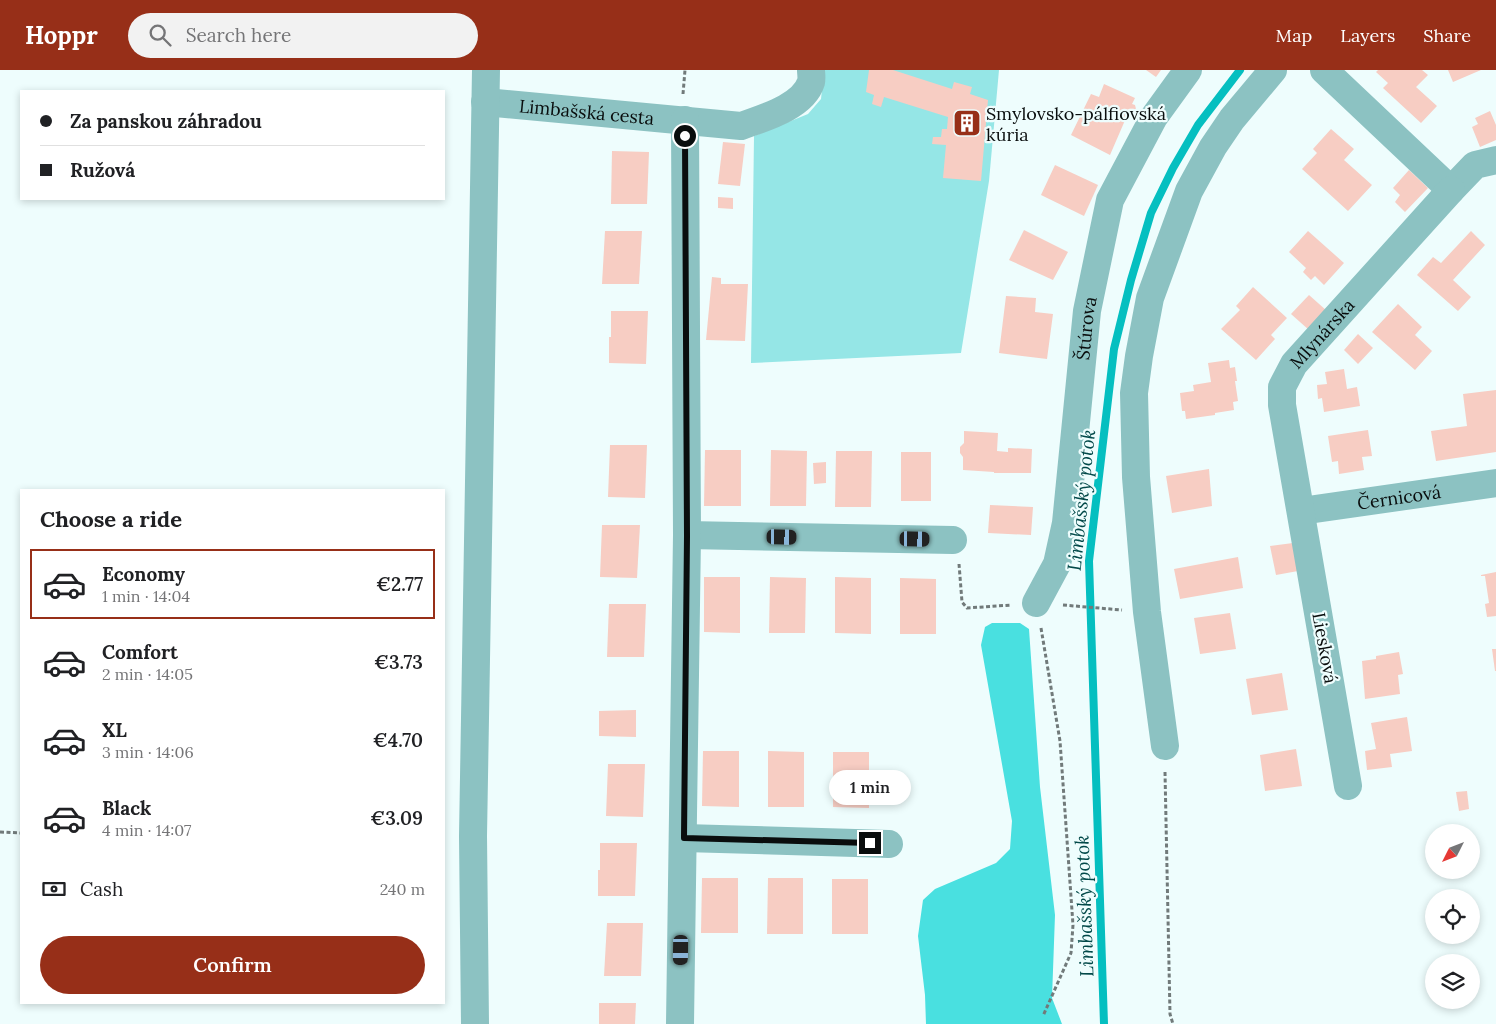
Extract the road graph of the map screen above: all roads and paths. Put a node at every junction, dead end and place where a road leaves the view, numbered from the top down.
1 (486, 70) edge
2 (811, 70) edge
3 (1188, 70) edge
4 (1273, 70) edge
5 (1324, 70) edge
6 (485, 102) junction
7 (685, 120) junction
8 (1496, 160) edge
9 (1451, 190) junction
10 (1496, 483) edge
11 (1301, 511) junction
12 (687, 536) junction
13 (953, 540) joint
14 (1036, 603) junction
15 (1124, 610) dead end
16 (1165, 746) joint
17 (1348, 786) dead end
18 (0, 832) edge
19 (20, 832) edge
20 (684, 838) junction
21 (888, 844) dead end
22 (1043, 1016) dead end
23 (475, 1024) edge
24 (680, 1024) edge
25 (1173, 1024) edge

1 - 6 street
2 - 7 street, Limbašská cesta
3 - 14 street, Štúrova
4 - 16 street
5 - 9 street
6 - 7 street, Limbašská cesta
6 - 23 street
7 - 12 street
8 - 9 street, Mlynárska
9 - 11 street, Mlynárska
10 - 11 street, Černicová
11 - 17 street, Liesková
12 - 13 street
12 - 20 street
13 - 14 path
14 - 15 path
14 - 22 path
16 - 25 path
18 - 19 path
20 - 21 street
20 - 24 street

